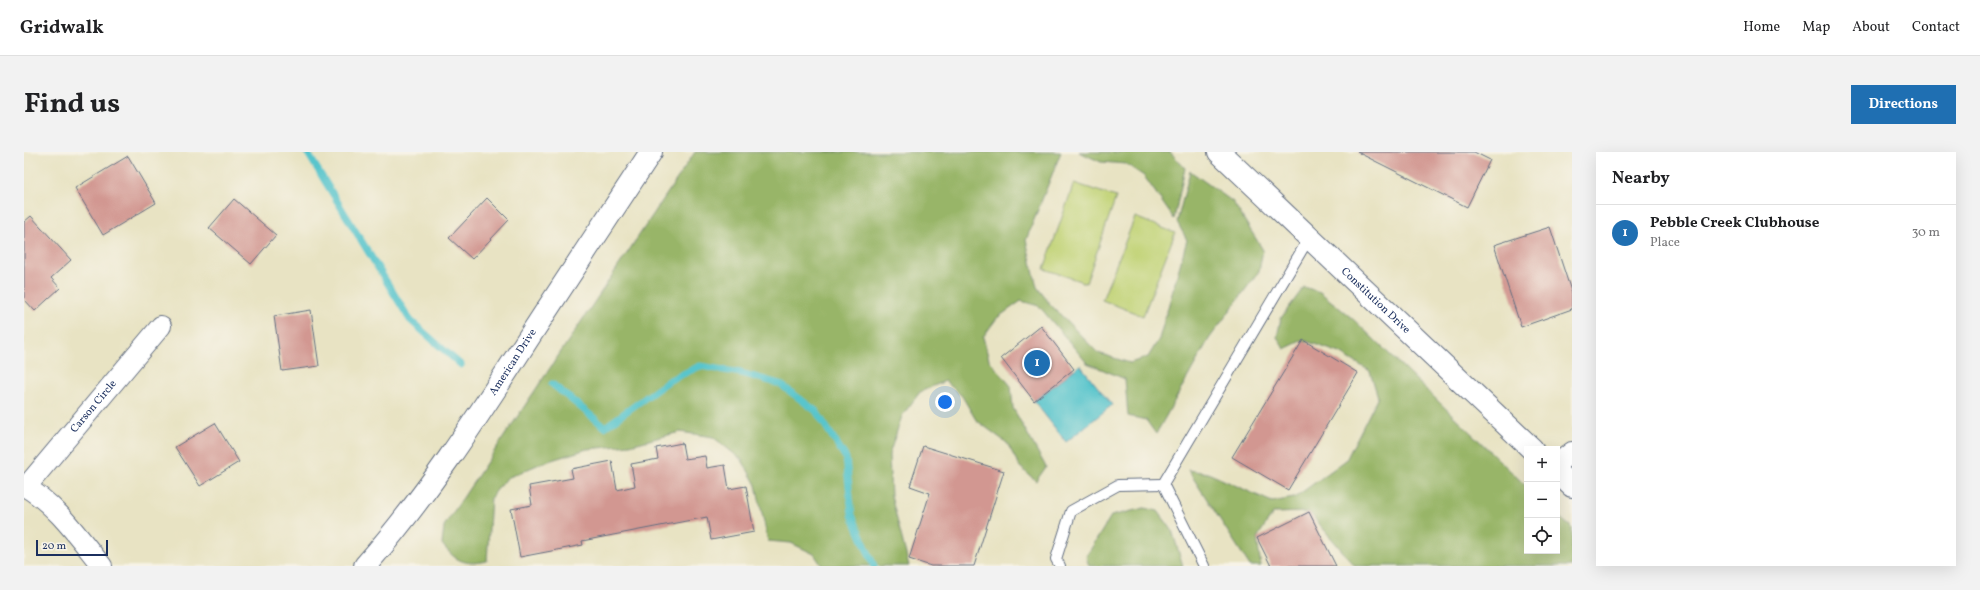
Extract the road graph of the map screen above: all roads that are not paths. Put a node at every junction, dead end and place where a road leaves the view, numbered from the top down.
1 (651, 152) edge
2 (1220, 152) edge
3 (1309, 238) junction
4 (161, 326) dead end
5 (1529, 446) edge
6 (1572, 452) edge
7 (1560, 462) edge
8 (1560, 475) edge
9 (1163, 484) junction
10 (25, 486) edge
11 (1572, 486) edge
12 (102, 566) edge
13 (365, 566) edge
14 (1060, 566) edge
15 (1204, 566) edge

1 - 13 street, American Drive
2 - 3 street, Constitution Drive
3 - 5 street, Constitution Drive
3 - 9 lane
4 - 10 street, Carson Circle
6 - 7 street
8 - 11 street
9 - 14 lane
9 - 15 lane
10 - 12 street

